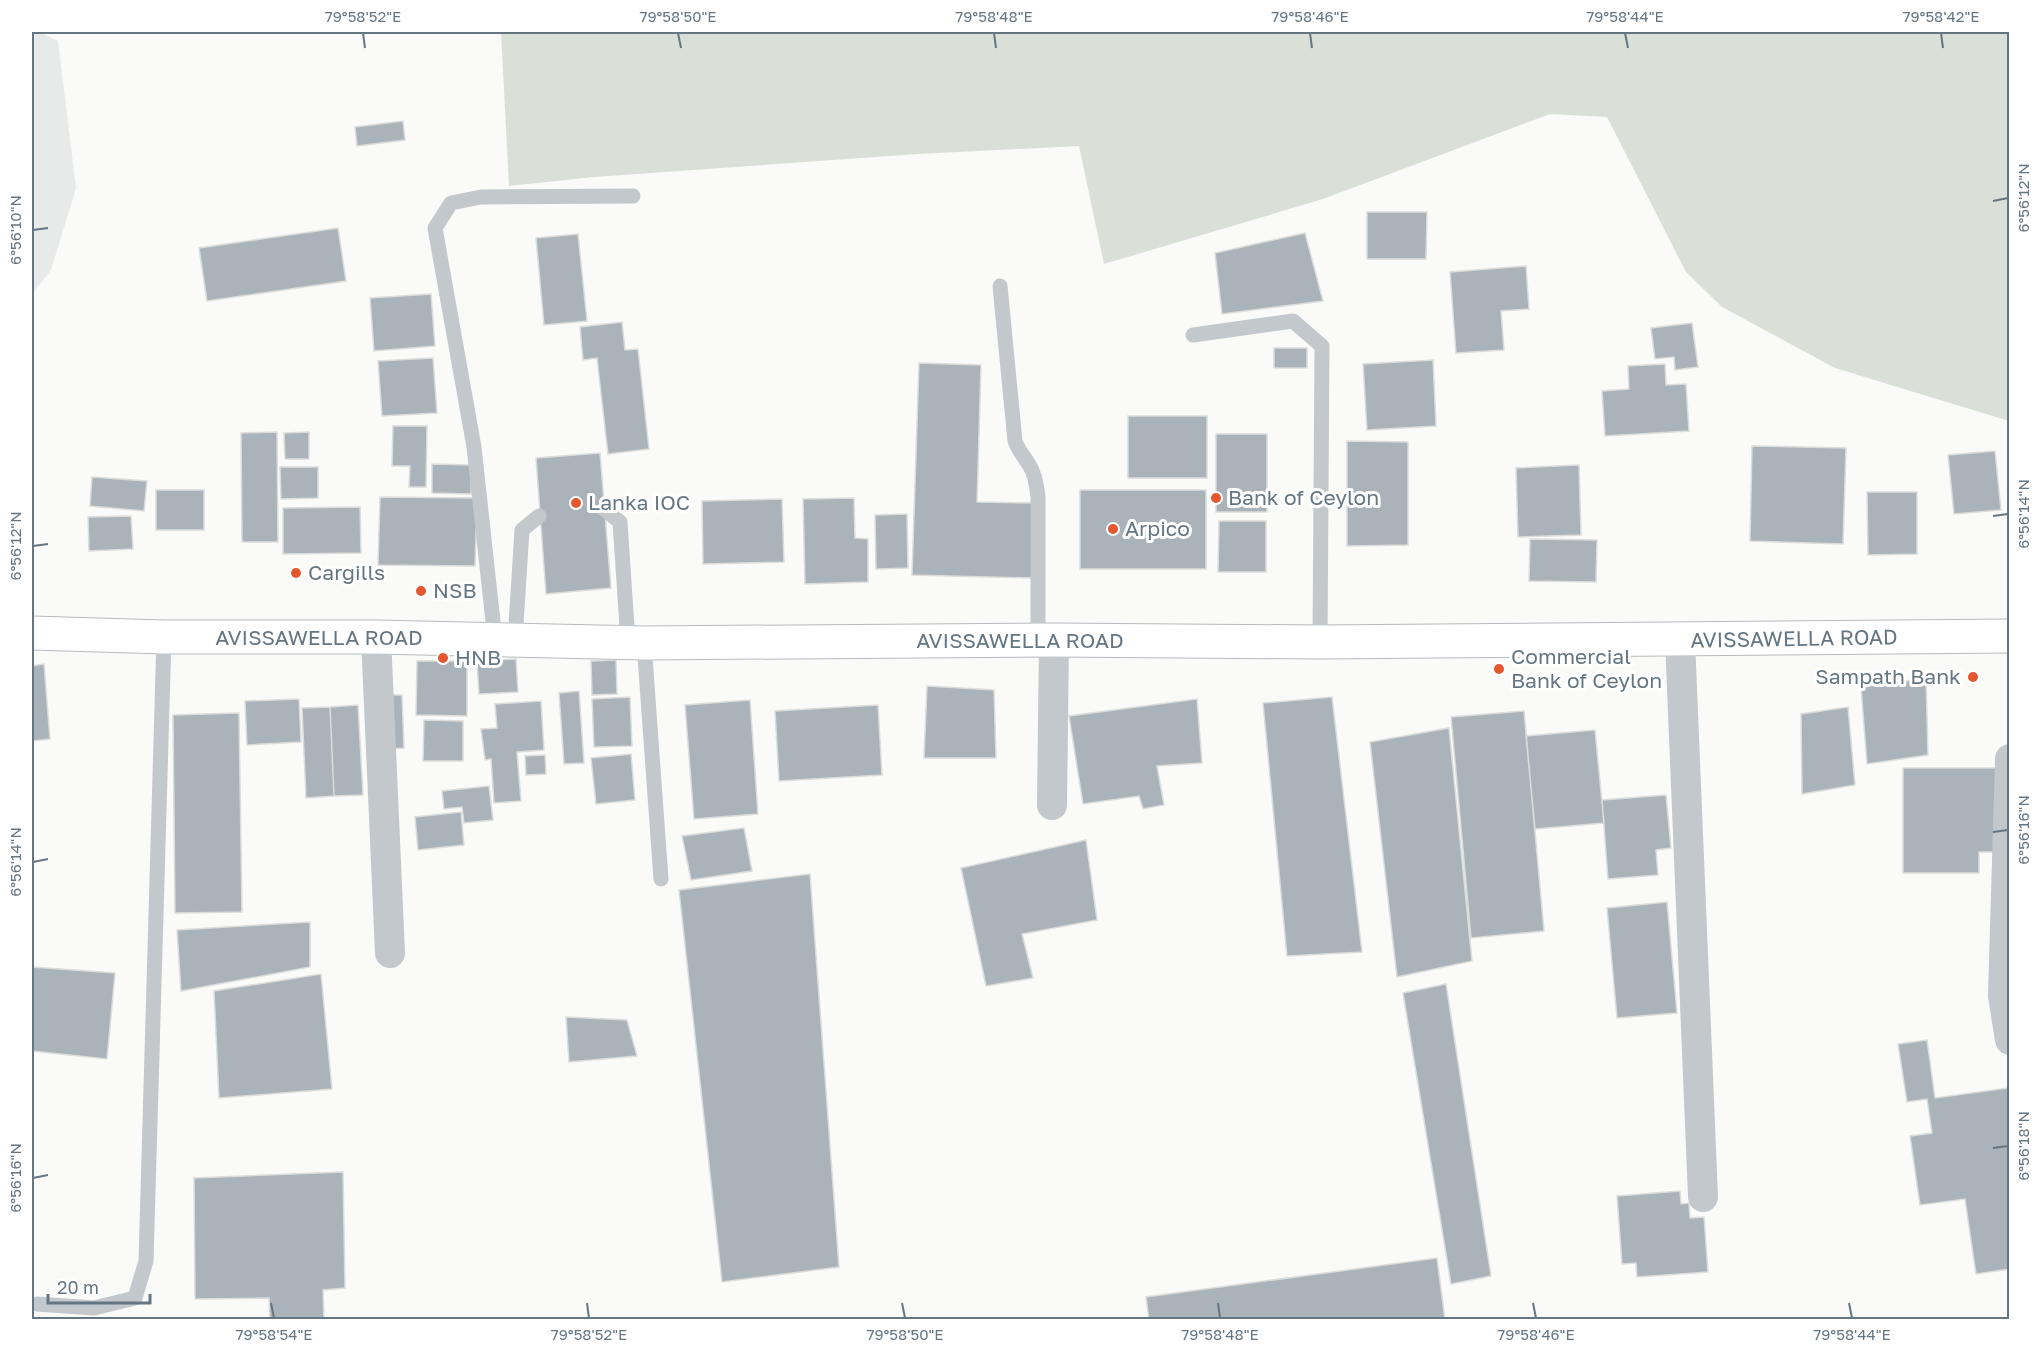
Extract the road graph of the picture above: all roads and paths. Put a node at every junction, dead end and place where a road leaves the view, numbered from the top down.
1 (633, 196) dead end
2 (1000, 286) dead end
3 (1193, 335) dead end
4 (605, 510) dead end
5 (539, 516) dead end
6 (32, 633) edge
7 (2010, 636) edge
8 (164, 637) junction
9 (376, 637) junction
10 (505, 640) junction
11 (1046, 640) junction
12 (1680, 640) junction
13 (1320, 642) junction
14 (636, 643) junction
15 (2010, 759) edge
16 (1052, 805) dead end
17 (661, 879) dead end
18 (390, 953) dead end
19 (2010, 1040) edge
20 (1703, 1197) dead end
21 (37, 1304) dead end

1 - 10 lane
2 - 11 lane
3 - 13 lane
4 - 14 lane
5 - 10 lane
6 - 8 main road, AVISSAWELLA ROAD
7 - 12 main road, AVISSAWELLA ROAD
8 - 9 main road, AVISSAWELLA ROAD
8 - 21 lane
9 - 10 main road, AVISSAWELLA ROAD
9 - 18 street
10 - 14 main road, AVISSAWELLA ROAD
11 - 13 main road, AVISSAWELLA ROAD
11 - 14 main road, AVISSAWELLA ROAD
11 - 16 street
12 - 13 main road, AVISSAWELLA ROAD
12 - 20 street
14 - 17 lane
15 - 19 street

